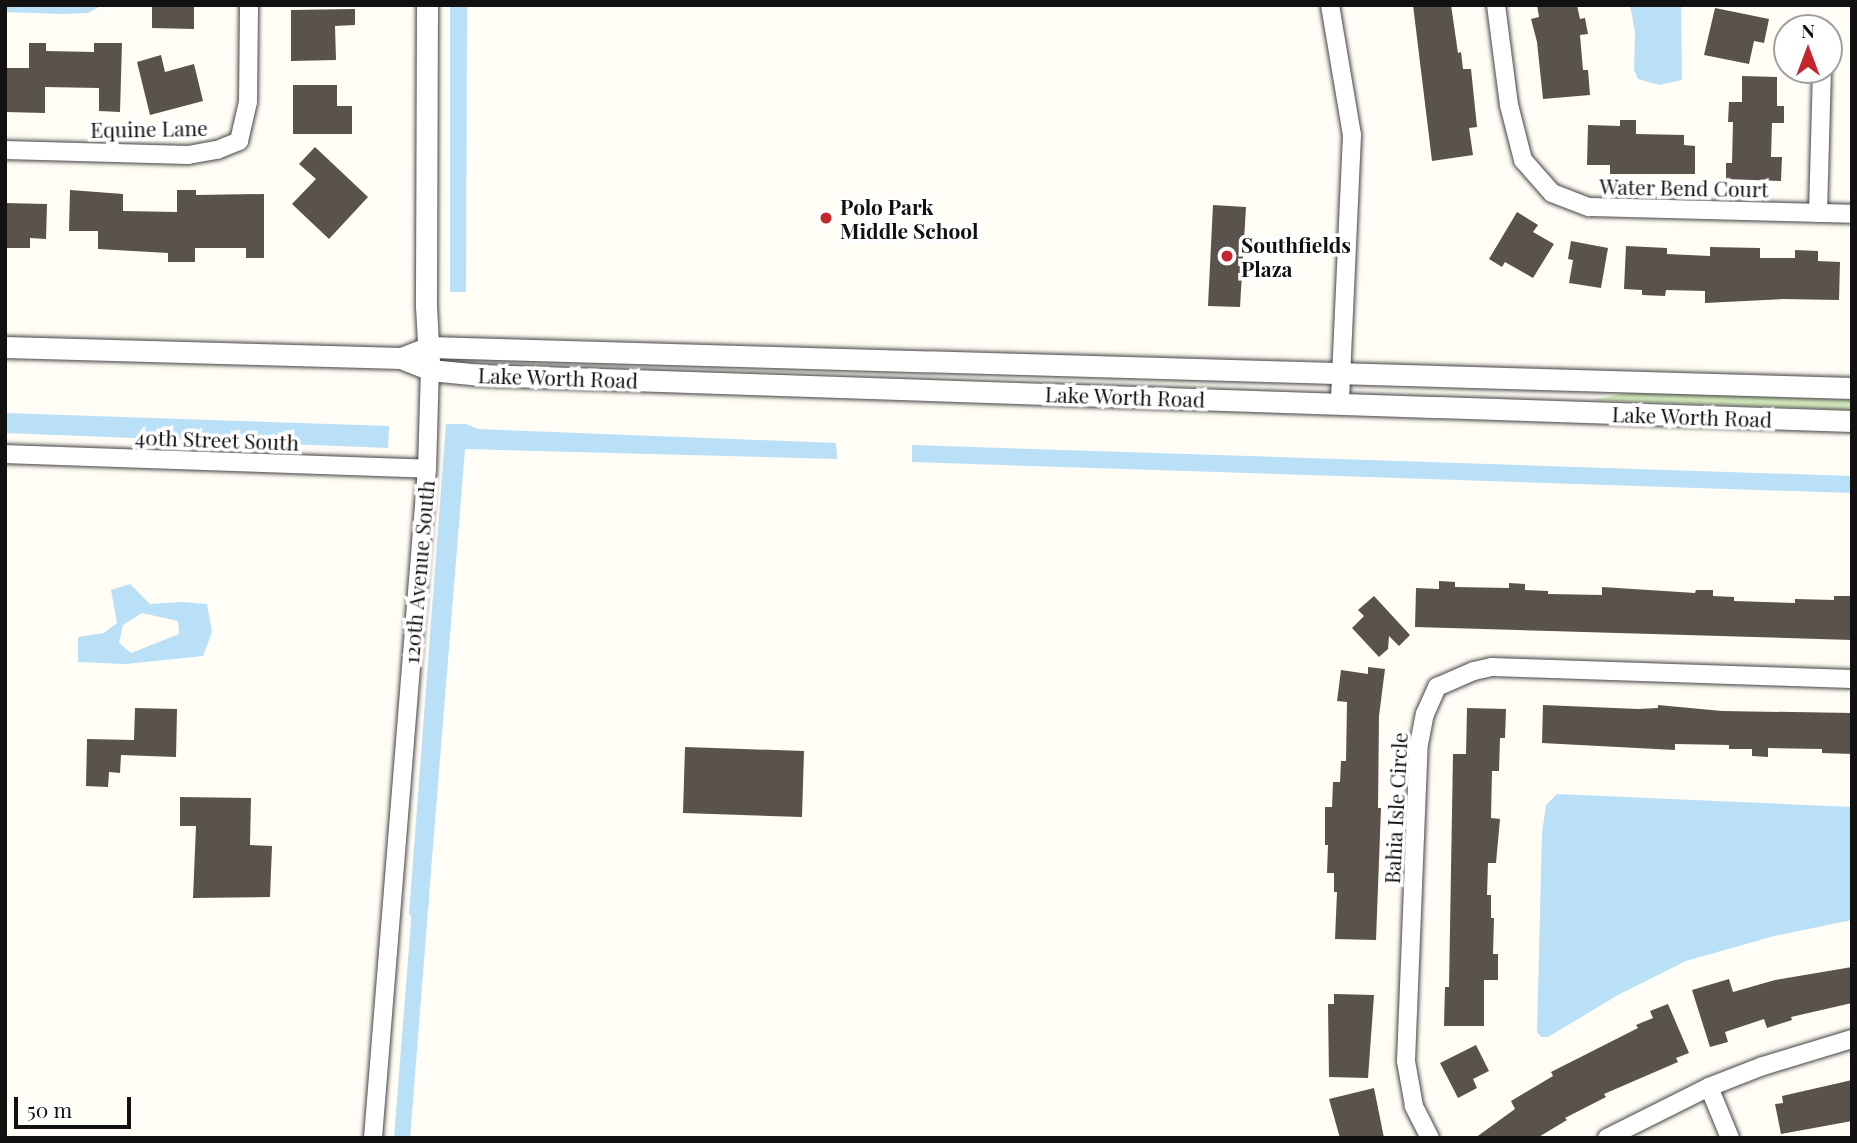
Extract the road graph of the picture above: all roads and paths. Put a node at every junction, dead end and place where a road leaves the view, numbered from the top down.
1 (249, 5) edge
2 (427, 5) edge
3 (1331, 5) edge
4 (1496, 5) edge
5 (1822, 84) edge
6 (5, 150) edge
7 (1818, 213) junction
8 (1852, 214) edge
9 (5, 347) edge
10 (429, 347) junction
11 (401, 358) junction
12 (430, 370) junction
13 (1343, 371) junction
14 (1852, 388) edge
15 (1340, 404) junction
16 (1852, 421) edge
17 (5, 454) edge
18 (426, 469) junction
19 (1852, 679) edge
20 (1852, 1039) edge
21 (1709, 1087) junction
22 (373, 1138) edge
23 (1430, 1138) edge
24 (1607, 1138) edge
25 (1730, 1138) edge

1 - 6 street, Equine Lane
2 - 10 street, 120th Avenue South
3 - 13 street
4 - 7 street, Water Bend Court
5 - 7 street
7 - 8 street, Water Bend Court
9 - 11 street, Lake Worth Road
10 - 11 street, Lake Worth Road
10 - 12 street, 120th Avenue South
10 - 13 street, Lake Worth Road
11 - 12 street, Lake Worth Road
12 - 15 street, Lake Worth Road
12 - 18 street, 120th Avenue South
13 - 14 street, Lake Worth Road
13 - 15 street
15 - 16 street, Lake Worth Road
17 - 18 street, 40th Street South
18 - 22 street, 120th Avenue South
19 - 23 street, Bahia Isle Circle
20 - 21 street
21 - 24 street
21 - 25 street

